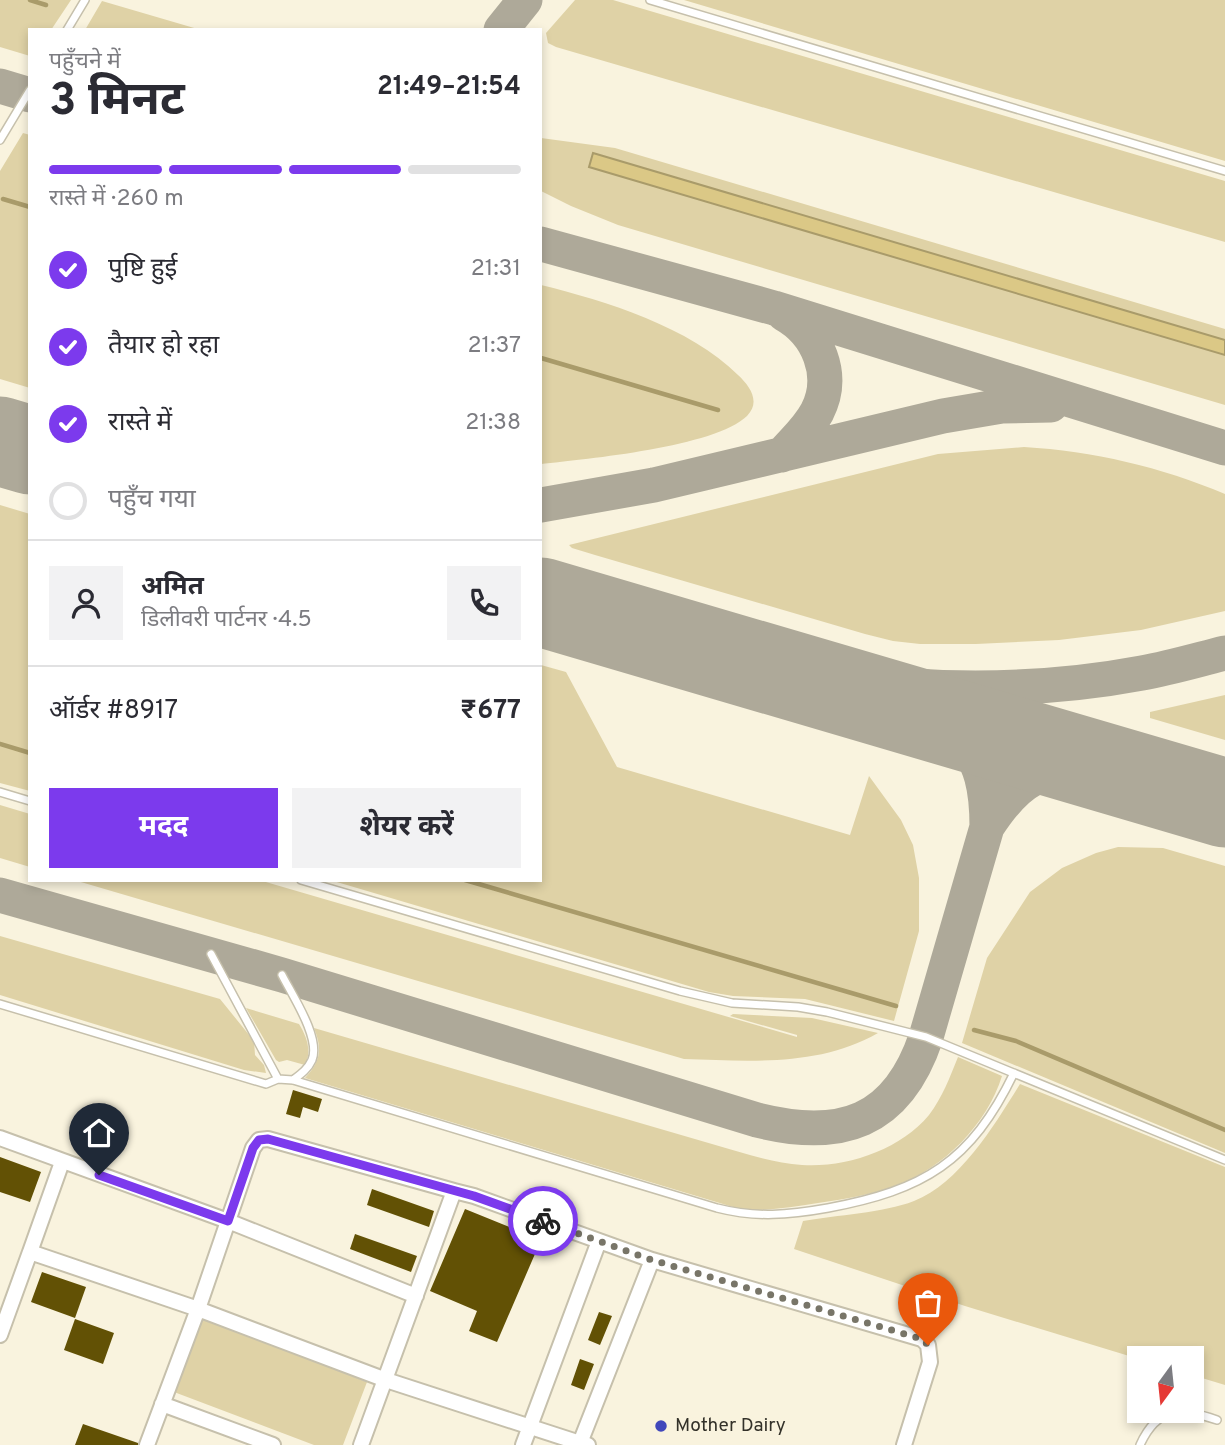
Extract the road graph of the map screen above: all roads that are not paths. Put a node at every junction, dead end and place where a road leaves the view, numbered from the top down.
1 (85, 0) edge
2 (650, 0) edge
3 (68, 28) edge
4 (28, 93) edge
5 (0, 139) edge
6 (1225, 171) edge
7 (0, 792) edge
8 (28, 800) edge
9 (308, 882) edge
10 (211, 954) dead end
11 (282, 975) dead end
12 (0, 1004) edge
13 (1014, 1073) junction
14 (278, 1079) junction
15 (293, 1080) junction
16 (0, 1138) edge
17 (1225, 1160) edge
18 (62, 1162) junction
19 (454, 1191) junction
20 (228, 1221) junction
21 (599, 1241) junction
22 (30, 1252) junction
23 (652, 1260) junction
24 (416, 1296) junction
25 (198, 1309) junction
26 (0, 1335) edge
27 (386, 1380) junction
28 (162, 1404) junction
29 (1217, 1420) dead end
30 (530, 1426) junction
31 (584, 1444) edge
32 (146, 1445) edge
33 (273, 1445) edge
34 (361, 1445) edge
35 (523, 1445) edge
36 (904, 1445) edge
37 (1140, 1445) edge

1 - 3 lane
2 - 6 lane
4 - 5 lane
7 - 8 lane
9 - 13 lane
10 - 14 lane
11 - 15 lane
12 - 14 lane
13 - 15 lane
13 - 17 lane
14 - 15 lane
16 - 18 street
18 - 20 street
18 - 22 street
19 - 20 street
19 - 21 street
19 - 24 street
20 - 24 street
20 - 25 street
21 - 23 street
21 - 30 street
22 - 25 street
22 - 26 street
23 - 31 street
23 - 36 street
24 - 27 street
25 - 27 street
25 - 28 street
27 - 30 street
27 - 34 street
28 - 32 street
28 - 33 street
29 - 37 lane
30 - 31 street
30 - 35 street

